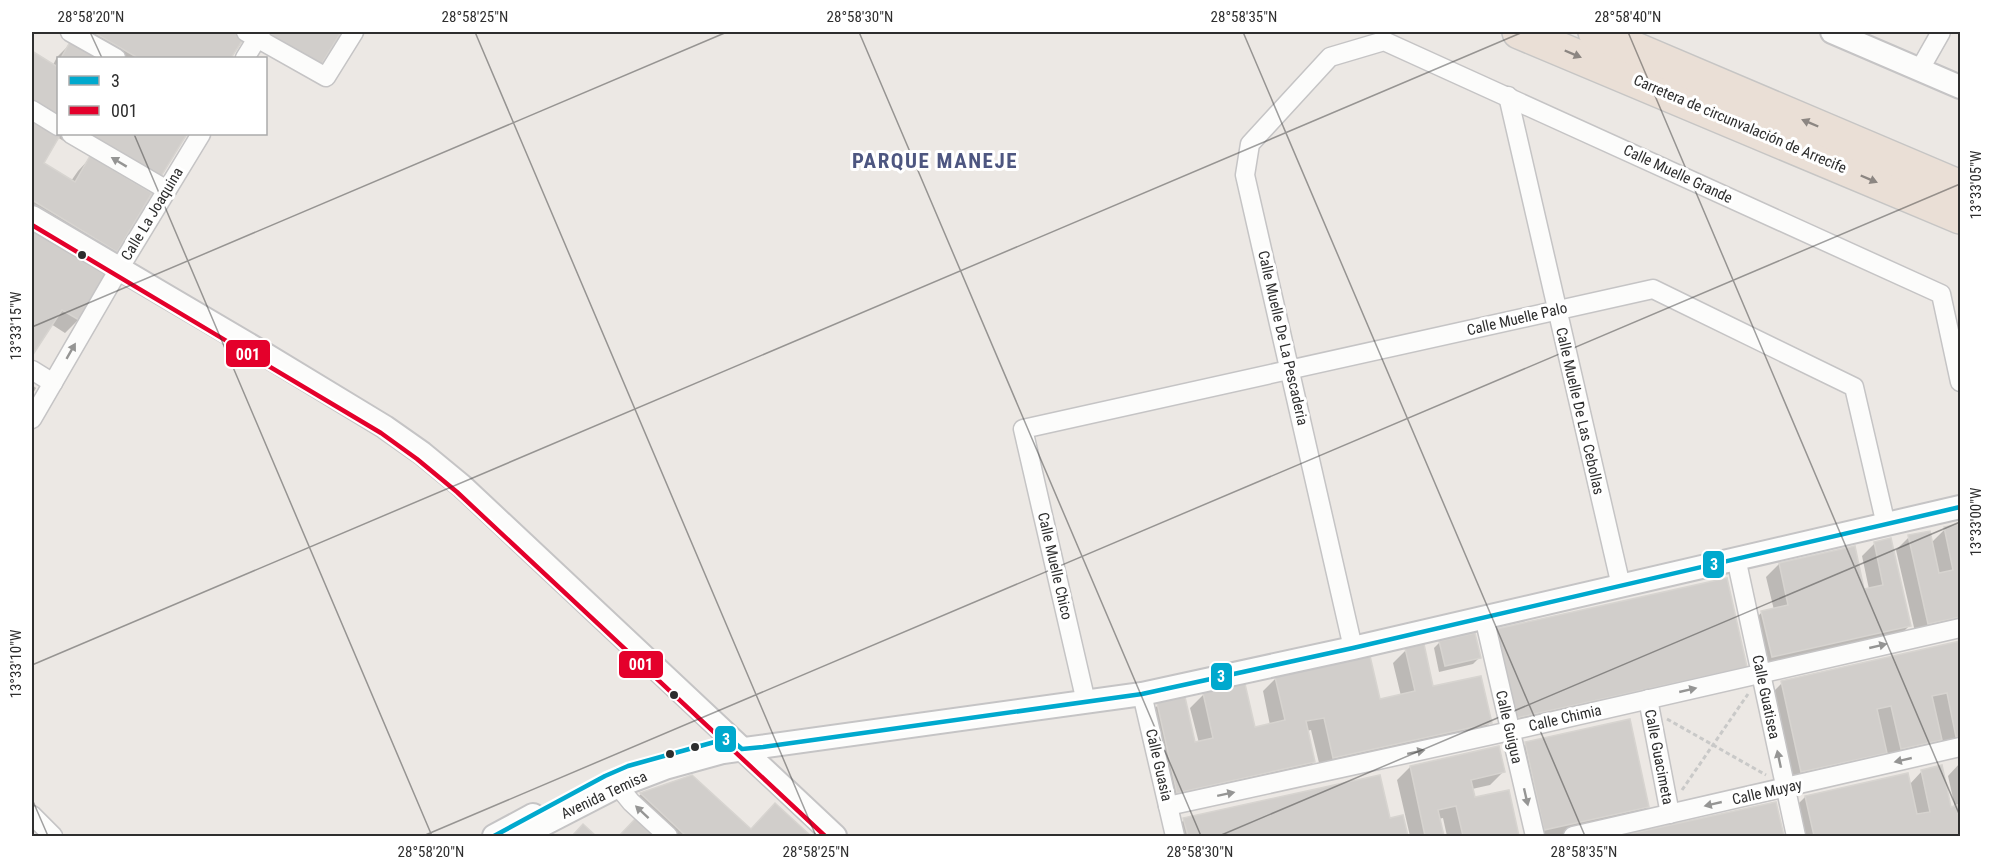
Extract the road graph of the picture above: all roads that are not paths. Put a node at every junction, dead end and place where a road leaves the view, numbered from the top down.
1 (70, 32) edge
2 (354, 32) edge
3 (1519, 32) edge
4 (1595, 32) edge
5 (1832, 32) edge
6 (1941, 32) edge
7 (255, 34) edge
8 (114, 57) edge
9 (244, 57) edge
10 (1330, 57) joint
11 (1920, 69) junction
12 (1960, 87) edge
13 (1508, 96) junction
14 (32, 110) edge
15 (57, 125) edge
16 (73, 135) edge
17 (200, 135) edge
18 (1960, 187) edge
19 (167, 190) junction
20 (1960, 217) edge
21 (32, 218) edge
22 (119, 269) junction
23 (1557, 310) junction
24 (32, 370) edge
25 (1291, 370) junction
26 (1960, 382) edge
27 (53, 383) junction
28 (32, 419) edge
29 (1023, 429) joint
30 (1960, 507) edge
31 (1886, 525) junction
32 (1736, 558) junction
33 (1621, 586) junction
34 (1484, 617) junction
35 (1960, 628) edge
36 (1353, 648) junction
37 (1757, 679) junction
38 (1142, 694) junction
39 (1648, 699) junction
40 (1086, 702) junction
41 (1510, 731) junction
42 (736, 744) junction
43 (1960, 747) edge
44 (1778, 783) junction
45 (618, 786) junction
46 (1168, 806) junction
47 (1669, 808) junction
48 (32, 816) edge
49 (508, 835) edge
50 (53, 837) edge
51 (668, 837) edge
52 (835, 837) edge
53 (1175, 837) edge
54 (1535, 837) edge
55 (1573, 837) edge
56 (1796, 837) edge

1 - 8 street
2 - 7 street
3 -> 20 highway, Carretera de circunvalación de Arrecife
18 -> 4 highway, Carretera de circunvalación de Arrecife
5 - 11 street
6 - 11 street
7 - 9 street
10 - 13 street, Calle Muelle Grande
10 - 25 street, Calle Muelle De La Pescaderia
11 - 12 street
13 - 23 street, Calle Muelle De Las Cebollas
13 - 26 street, Calle Muelle Grande
14 - 15 street
19 -> 16 street
17 - 19 street, Calle La Joaquina
19 - 22 street, Calle La Joaquina
21 - 22 street
27 -> 22 street, Calle La Joaquina
22 - 42 street
23 - 25 street, Calle Muelle Palo
23 - 31 street, Calle Muelle Palo
23 - 33 street, Calle Muelle De Las Cebollas
24 - 27 street
25 - 29 street, Calle Muelle Palo
25 - 36 street, Calle Muelle De La Pescaderia
27 - 28 street, Calle La Joaquina
29 - 40 street, Calle Muelle Chico
30 - 31 street, Avenida Temisa
31 - 32 street, Avenida Temisa
32 - 33 street, Avenida Temisa
32 - 37 street, Calle Guatisea
33 - 34 street, Avenida Temisa
34 - 36 street, Avenida Temisa
34 - 41 street, Calle Guigua
37 -> 35 street, Calle Chimia
36 - 38 street, Avenida Temisa
39 -> 37 street, Calle Chimia
44 -> 37 street, Calle Guatisea
38 - 40 street, Avenida Temisa
38 - 46 street, Calle Guasia
39 - 41 street, Calle Chimia
39 - 47 street, Calle Guacimeta
40 - 42 street, Avenida Temisa
46 -> 41 street, Calle Chimia
41 -> 54 street, Calle Guigua
42 - 45 street, Avenida Temisa
42 - 49 street, Avenida Temisa
42 - 52 street
43 -> 44 street, Calle Muyay
44 -> 47 street, Calle Muyay
44 - 56 street, Calle Guatisea
45 - 49 street, Avenida Temisa
51 -> 45 street
46 - 53 street, Calle Guasia
47 - 55 street, Calle Muyay
48 - 50 street

